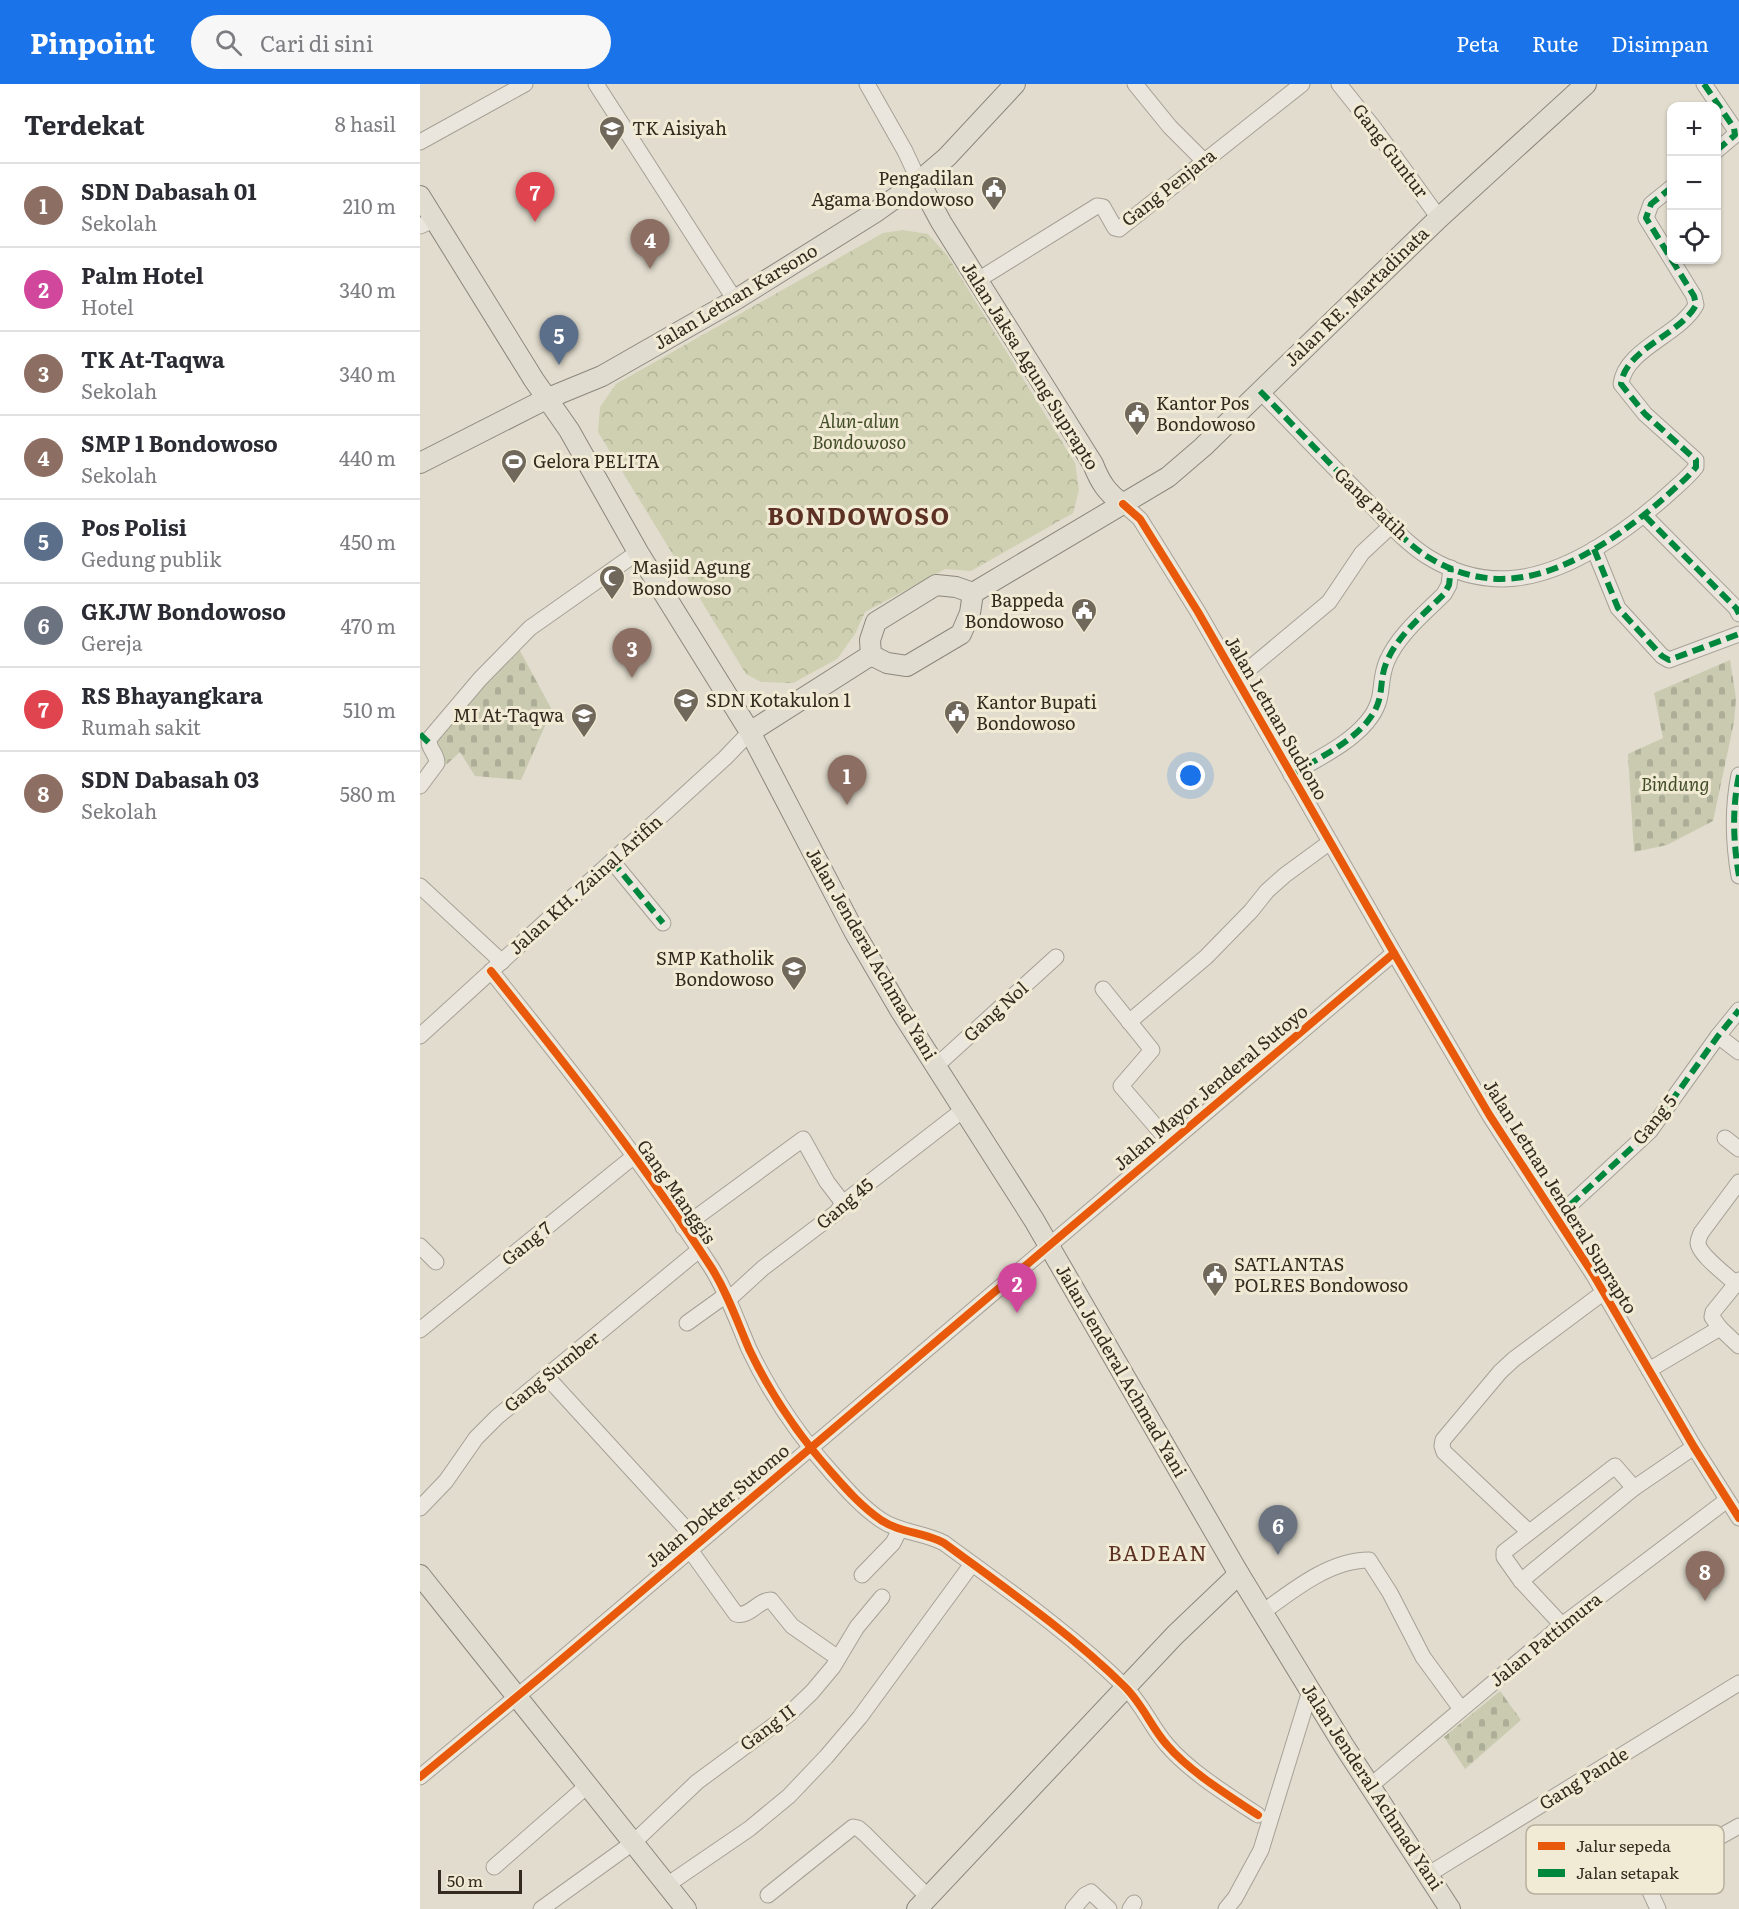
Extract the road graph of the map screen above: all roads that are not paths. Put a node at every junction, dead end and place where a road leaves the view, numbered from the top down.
1 (525, 84) edge
2 (596, 84) edge
3 (867, 84) edge
4 (1015, 84) edge
5 (1135, 84) edge
6 (1302, 84) edge
7 (1339, 84) edge
8 (1586, 84) edge
9 (1704, 84) edge
10 (1716, 102) edge
11 (1721, 109) edge
12 (420, 142) edge
13 (1721, 147) edge
14 (1204, 161) junction
15 (918, 181) junction
16 (1667, 191) edge
17 (420, 196) edge
18 (1439, 218) junction
19 (427, 223) edge
20 (978, 280) junction
21 (735, 300) junction
22 (1260, 391) junction
23 (546, 399) junction
24 (420, 463) edge
25 (1124, 504) junction
26 (1645, 516) junction
27 (1392, 525) junction
28 (1594, 549) junction
29 (638, 552) junction
30 (1451, 568) junction
31 (972, 593) junction
32 (1739, 614) edge
33 (1739, 634) edge
34 (871, 656) junction
35 (1237, 679) junction
36 (750, 732) junction
37 (424, 739) edge
38 (1291, 775) junction
39 (1739, 775) edge
40 (420, 786) edge
41 (1330, 842) junction
42 (612, 861) junction
43 (1739, 876) edge
44 (420, 886) edge
45 (663, 923) dead end
46 (1394, 953) junction
47 (1056, 957) dead end
48 (496, 967) junction
49 (1102, 989) dead end
50 (1739, 1010) edge
51 (1129, 1022) junction
52 (420, 1036) edge
53 (1718, 1036) junction
54 (1739, 1052) edge
55 (936, 1066) junction
56 (963, 1110) junction
57 (1725, 1138) dead end
58 (1170, 1143) junction
59 (1739, 1149) edge
60 (633, 1157) junction
61 (1739, 1182) edge
62 (843, 1203) junction
63 (1557, 1217) junction
64 (683, 1227) junction
65 (420, 1246) edge
66 (1048, 1246) junction
67 (699, 1250) junction
68 (436, 1262) dead end
69 (1737, 1282) edge
70 (1604, 1292) junction
71 (727, 1298) junction
72 (687, 1323) dead end
73 (1720, 1328) junction
74 (420, 1330) edge
75 (1739, 1346) edge
76 (1648, 1370) junction
77 (547, 1377) junction
78 (1694, 1447) junction
79 (809, 1448) junction
80 (1634, 1488) junction
81 (1727, 1500) junction
82 (420, 1508) edge
83 (1739, 1518) edge
84 (900, 1529) junction
85 (1529, 1532) junction
86 (694, 1546) junction
87 (972, 1564) junction
88 (1239, 1574) junction
89 (420, 1575) edge
90 (862, 1575) dead end
91 (1521, 1581) junction
92 (882, 1597) dead end
93 (1263, 1612) junction
94 (1562, 1625) junction
95 (838, 1658) junction
96 (1125, 1686) junction
97 (1738, 1686) edge
98 (517, 1697) junction
99 (1314, 1697) junction
100 (1461, 1709) junction
101 (420, 1777) edge
102 (588, 1785) junction
103 (1369, 1787) junction
104 (1258, 1815) dead end
105 (1739, 1826) edge
106 (1724, 1834) edge
107 (634, 1842) junction
108 (494, 1867) dead end
109 (1428, 1874) junction
110 (667, 1885) junction
111 (1651, 1894) edge
112 (768, 1895) dead end
113 (923, 1903) edge
114 (541, 1909) edge
115 (686, 1909) edge
116 (1073, 1909) edge
117 (1109, 1909) edge
118 (1226, 1909) edge
119 (1450, 1909) edge
120 (1658, 1909) edge

1 - 12 street
2 - 21 street
3 - 15 street
4 - 15 main road, Jalan Letnan Karsono
5 - 14 street
6 - 14 street, Gang Penjara
7 - 18 street, Gang Guntur
8 - 18 main road, Jalan RE. Martadinata
9 - 10 street
11 - 13 street
14 - 20 street, Gang Penjara
15 - 20 main road, Jalan Jaksa Agung Suprapto
15 - 21 main road, Jalan Letnan Karsono
16 - 26 street, Gang Patih
17 - 19 main road, Jalan Jenderal Achmad Yani
18 - 22 main road, Jalan RE. Martadinata
19 - 23 main road, Jalan Jenderal Achmad Yani
20 - 25 main road, Jalan Jaksa Agung Suprapto
21 - 23 main road, Jalan Letnan Karsono
22 - 25 main road, Jalan RE. Martadinata
22 - 27 street, Gang Patih
23 - 24 main road, Jalan Letnan Karsono
23 - 29 main road, Jalan Jenderal Achmad Yani
25 - 31 main road, Jalan RE. Martadinata
25 - 35 street, Jalan Letnan Sudiono
26 - 28 street, Gang Patih
26 - 32 street
27 - 30 street, Gang Patih
27 - 35 street
28 - 30 street, Gang Patih
28 - 33 street
29 - 36 main road, Jalan Jenderal Achmad Yani
29 - 37 street
30 - 38 street
31 - 34 main road
31 - 34 main road
34 - 36 main road
35 - 38 street, Jalan Letnan Sudiono
36 - 42 street, Jalan KH. Zainal Arifin
36 - 55 main road, Jalan Jenderal Achmad Yani
37 - 40 street
38 - 41 street, Jalan Letnan Sudiono
39 - 43 street
41 - 46 street, Jalan Letnan Sudiono
41 - 51 street
42 - 45 street
42 - 48 street, Jalan KH. Zainal Arifin
44 - 48 street, Gang Manggis
46 - 58 street, Jalan Mayor Jenderal Sutoyo
46 - 63 street, Jalan Letnan Jenderal Suprapto
47 - 55 street, Gang Nol
48 - 52 street, Jalan KH. Zainal Arifin
48 - 60 street, Gang Manggis
49 - 51 street
50 - 53 street, Gang 5
51 - 58 street
53 - 54 street
53 - 63 street, Gang 5
55 - 56 main road, Jalan Jenderal Achmad Yani
56 - 62 street, Gang 45
56 - 66 main road, Jalan Jenderal Achmad Yani
57 - 59 street
58 - 66 street, Jalan Mayor Jenderal Sutoyo
60 - 64 street, Gang Manggis
60 - 74 street, Gang 7
61 - 69 street
62 - 64 street
62 - 71 street, Gang 45
63 - 70 street, Jalan Letnan Jenderal Suprapto
64 - 67 street, Gang Manggis
65 - 68 street
66 - 79 street, Jalan Dokter Sutomo
66 - 88 main road, Jalan Jenderal Achmad Yani
67 - 71 street, Gang Manggis
67 - 77 street, Gang Sumber
69 - 73 street
70 - 76 street, Jalan Letnan Jenderal Suprapto
70 - 85 street
71 - 72 street, Gang 45
71 - 79 street, Gang Manggis
73 - 75 street
73 - 76 street
76 - 78 street, Jalan Letnan Jenderal Suprapto
77 - 82 street, Gang Sumber
77 - 86 street
78 - 80 street
78 - 81 street, Jalan Letnan Jenderal Suprapto
79 - 84 street, Gang Manggis
79 - 86 street, Jalan Dokter Sutomo
80 - 85 street
80 - 91 street
81 - 83 street, Jalan Letnan Jenderal Suprapto
81 - 94 street, Jalan Pattimura
84 - 87 street, Gang Manggis
84 - 90 street
85 - 91 street
86 - 95 street
86 - 98 street, Jalan Dokter Sutomo
87 - 96 street, Gang Manggis
87 - 110 street
88 - 93 main road, Jalan Jenderal Achmad Yani
88 - 96 main road
89 - 98 main road
91 - 94 street
92 - 95 street, Gang II
93 - 99 main road, Jalan Jenderal Achmad Yani
93 - 100 street
94 - 100 street, Jalan Pattimura
95 - 107 street, Gang II
96 - 104 street, Gang Manggis
96 - 113 main road
97 - 109 street, Gang Pande
98 - 101 street, Jalan Dokter Sutomo
98 - 102 main road
99 - 103 main road, Jalan Jenderal Achmad Yani
99 - 118 street
100 - 103 street, Jalan Pattimura
102 - 107 main road
102 - 108 street
103 - 109 main road, Jalan Jenderal Achmad Yani
105 - 106 street
107 - 110 main road
107 - 114 street, Gang II
109 - 119 main road, Jalan Jenderal Achmad Yani
110 - 115 main road
111 - 120 street
112 - 113 street
116 - 117 street

